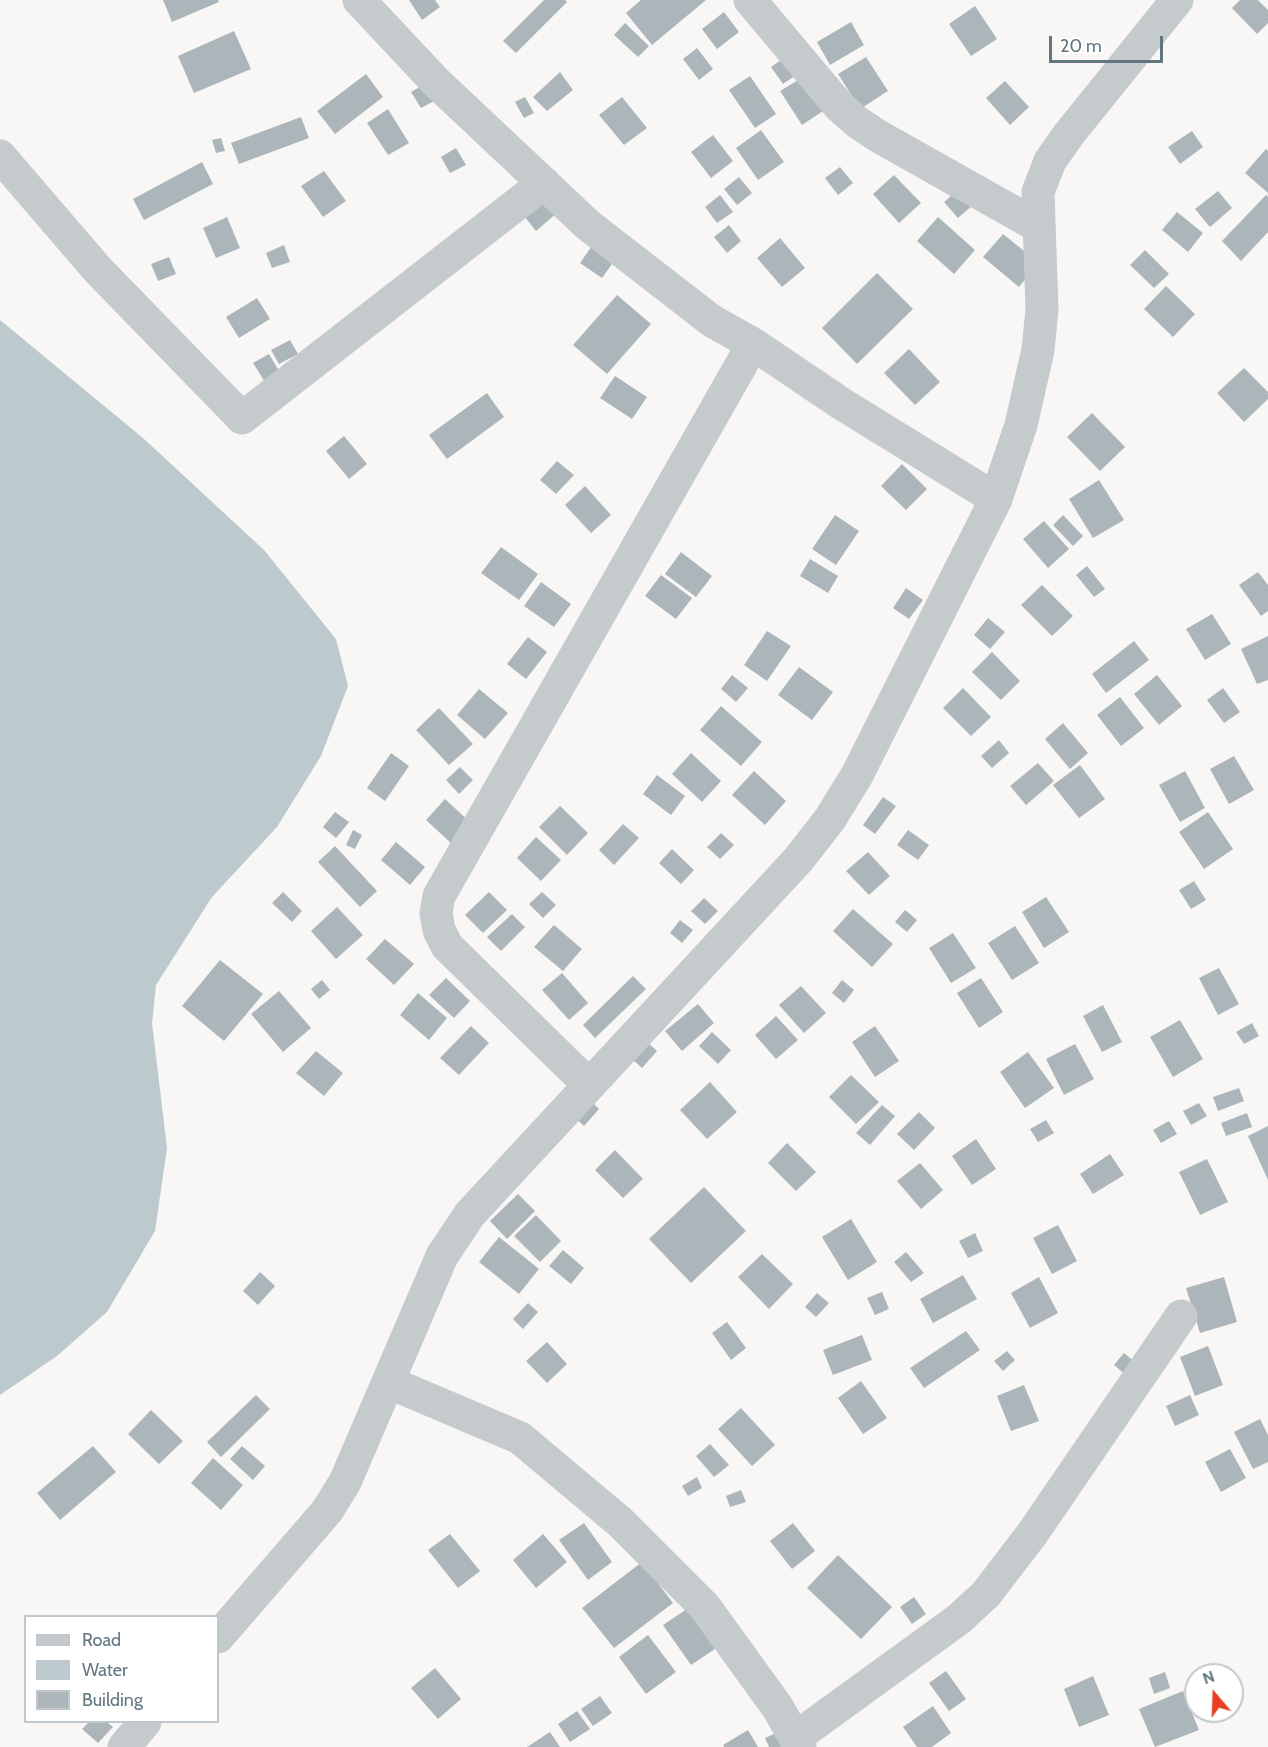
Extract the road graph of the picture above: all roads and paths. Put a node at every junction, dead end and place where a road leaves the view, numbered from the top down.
1 (359, 0) edge
2 (750, 0) edge
3 (1177, 0) edge
4 (0, 156) edge
5 (544, 183) junction
6 (1038, 226) junction
7 (753, 344) junction
8 (996, 498) junction
9 (589, 1085) junction
10 (1181, 1316) dead end
11 (388, 1382) junction
12 (219, 1636) edge
13 (144, 1723) edge
14 (797, 1742) edge
15 (124, 1747) edge

1 - 5 street
2 - 6 street
3 - 6 street
4 - 5 street
5 - 7 street
6 - 8 street
7 - 8 street
7 - 9 street
8 - 9 street
9 - 11 street
10 - 14 street
11 - 12 street
11 - 14 street
13 - 15 street

